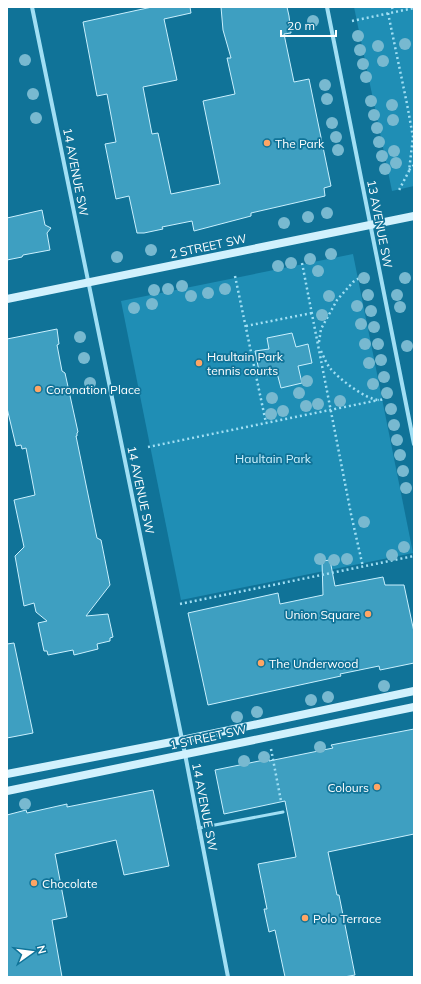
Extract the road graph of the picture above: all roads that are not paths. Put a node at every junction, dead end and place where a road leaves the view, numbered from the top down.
1 (32, 7) edge
2 (326, 7) edge
3 (414, 216) edge
4 (370, 225) junction
5 (88, 283) junction
6 (7, 298) edge
7 (414, 444) edge
8 (414, 691) edge
9 (414, 707) edge
10 (182, 740) junction
11 (185, 754) junction
12 (7, 774) edge
13 (7, 791) edge
14 (284, 812) road end
15 (199, 828) junction
16 (228, 977) edge

1 - 5 street, 14 AVENUE SW
2 - 4 street, 13 AVENUE SW
3 - 4 street, 2 STREET SW
4 - 5 street, 2 STREET SW
4 - 7 street, 13 AVENUE SW
5 - 6 street, 2 STREET SW
5 - 10 street, 14 AVENUE SW
8 - 10 street, 1 STREET SW
9 - 11 street, 1 STREET SW
10 - 11 street, 14 AVENUE SW
10 - 12 street, 1 STREET SW
11 - 13 street, 1 STREET SW
11 - 15 street, 14 AVENUE SW
14 - 15 lane
15 - 16 street, 14 AVENUE SW

